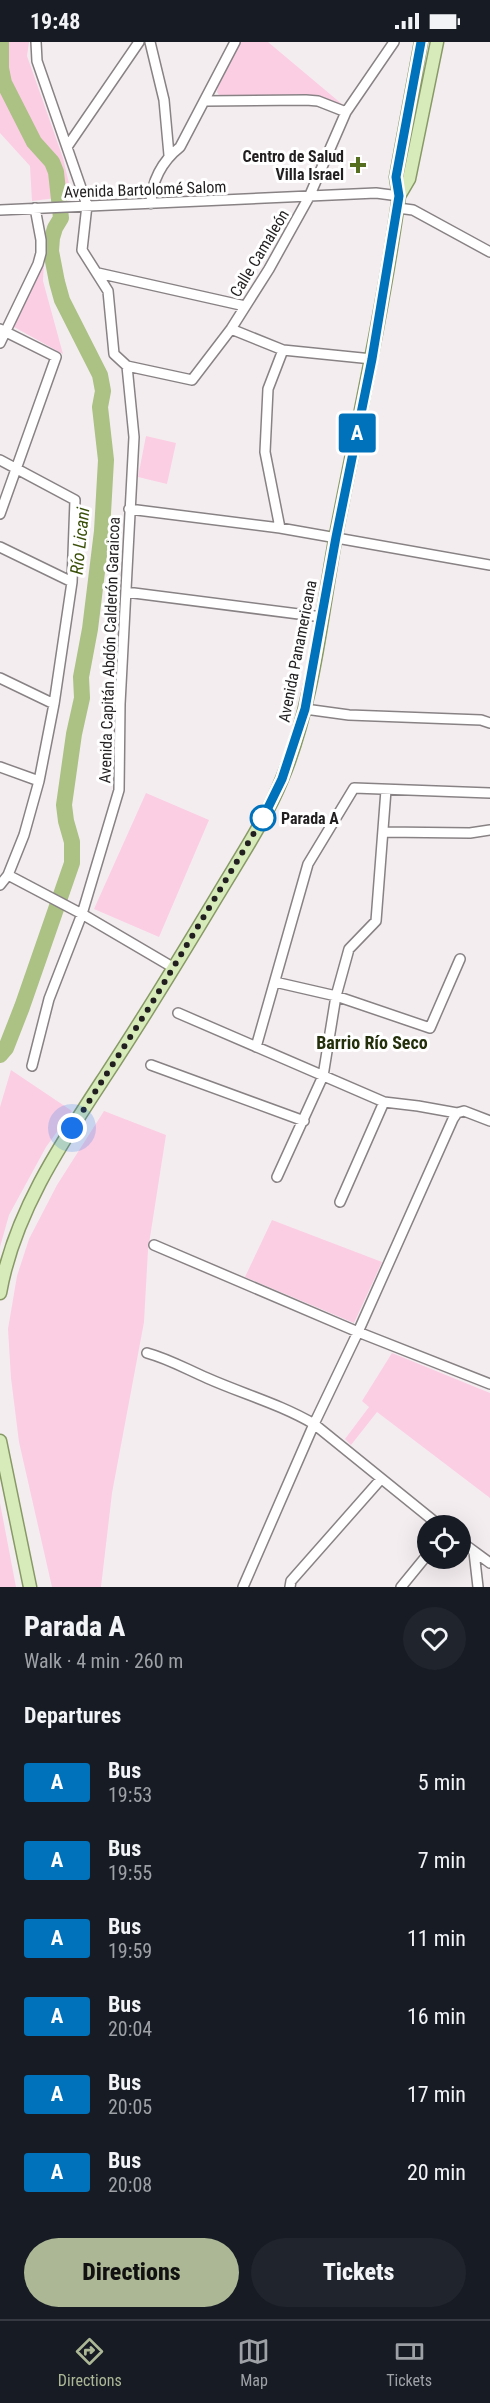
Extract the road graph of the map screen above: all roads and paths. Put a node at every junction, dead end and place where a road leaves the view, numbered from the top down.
1 (36, 42) edge
2 (139, 42) edge
3 (150, 42) edge
4 (235, 42) edge
5 (394, 42) edge
6 (421, 42) edge
7 (436, 42) edge
8 (205, 101) junction
9 (346, 112) junction
10 (67, 147) junction
11 (169, 155) junction
12 (309, 197) junction
13 (398, 202) junction
14 (151, 204) junction
15 (87, 205) junction
16 (35, 208) junction
17 (0, 210) edge
18 (490, 252) edge
19 (98, 273) junction
20 (244, 306) junction
21 (231, 329) junction
22 (3, 331) edge
23 (0, 343) edge
24 (283, 350) junction
25 (372, 359) junction
26 (127, 366) junction
27 (0, 460) edge
28 (17, 469) junction
29 (129, 509) junction
30 (0, 514) edge
31 (280, 528) junction
32 (336, 537) junction
33 (0, 547) edge
34 (490, 565) edge
35 (72, 582) junction
36 (126, 592) junction
37 (322, 617) junction
38 (0, 678) edge
39 (54, 704) junction
40 (305, 709) junction
41 (490, 723) edge
42 (0, 767) edge
43 (39, 781) junction
44 (386, 790) junction
45 (490, 793) edge
46 (490, 830) edge
47 (383, 832) junction
48 (8, 875) junction
49 (0, 885) edge
50 (82, 914) junction
51 (460, 959) dead end
52 (174, 968) junction
53 (274, 982) junction
54 (336, 996) junction
55 (178, 1013) dead end
56 (256, 1047) junction
57 (151, 1065) dead end
58 (32, 1066) dead end
59 (323, 1076) junction
60 (384, 1102) junction
61 (457, 1113) junction
62 (304, 1121) junction
63 (490, 1121) edge
64 (277, 1177) dead end
65 (340, 1202) dead end
66 (154, 1245) dead end
67 (0, 1293) edge
68 (358, 1332) junction
69 (147, 1353) dead end
70 (490, 1384) edge
71 (314, 1424) junction
72 (0, 1441) edge
73 (381, 1479) junction
74 (426, 1515) edge
75 (471, 1549) edge
76 (474, 1551) junction
77 (490, 1563) edge
78 (417, 1567) edge
79 (30, 1587) edge
80 (243, 1587) edge
81 (290, 1587) edge
82 (401, 1587) edge
83 (478, 1587) edge

1 - 10 street, Avenida Capitán Abdón Calderón Garaicoa
2 - 10 street
3 - 11 street
4 - 8 street
5 - 9 street, Calle Camaleón
6 - 13 main road, Avenida Panamericana
7 - 13 main road, Avenida Panamericana
8 - 9 street
8 - 11 street
9 - 12 street, Calle Camaleón
10 - 15 street, Avenida Capitán Abdón Calderón Garaicoa
11 - 14 street
12 - 13 street, Avenida Bartolomé Salom
12 - 14 street, Avenida Bartolomé Salom
12 - 20 street, Calle Camaleón
13 - 18 street, Avenida Bartolomé Salom
13 - 25 main road, Avenida Panamericana
14 - 15 street, Avenida Bartolomé Salom
15 - 16 street, Avenida Bartolomé Salom
15 - 19 street, Avenida Capitán Abdón Calderón Garaicoa
16 - 17 street, Avenida Bartolomé Salom
16 - 22 street
19 - 20 street
19 - 26 street, Avenida Capitán Abdón Calderón Garaicoa
20 - 21 street, Calle Camaleón
21 - 24 street
21 - 26 street, Calle Camaleón
22 - 23 street
22 - 28 street
24 - 25 street
24 - 31 street
25 - 32 main road, Avenida Panamericana
26 - 29 street, Avenida Capitán Abdón Calderón Garaicoa
27 - 28 street
28 - 30 street
28 - 35 street
29 - 31 street
29 - 36 street, Avenida Capitán Abdón Calderón Garaicoa
31 - 32 street
32 - 34 street
32 - 37 main road, Avenida Panamericana
33 - 35 street
35 - 39 street
36 - 37 street
36 - 50 street, Avenida Capitán Abdón Calderón Garaicoa
37 - 40 main road, Avenida Panamericana
38 - 39 street
39 - 43 street
40 - 41 street
40 - 52 main road, Avenida Panamericana
42 - 43 street
43 - 48 street
44 - 45 street
44 - 47 street
44 - 53 street
46 - 47 street
47 - 54 street
48 - 49 street
48 - 50 street
50 - 52 street
50 - 58 street, Avenida Capitán Abdón Calderón Garaicoa
51 - 54 street
52 - 67 main road, Avenida Panamericana
53 - 54 street
53 - 56 street
54 - 59 street
55 - 56 street
56 - 59 street
57 - 62 street
59 - 60 street
59 - 62 street
60 - 61 street
60 - 65 street
61 - 63 street
61 - 68 street
62 - 64 street
66 - 68 street
68 - 70 street
68 - 71 street
69 - 71 street
71 - 73 street
71 - 80 street
72 - 79 main road
73 - 74 street
73 - 81 street
75 - 76 street
76 - 77 street
76 - 83 street
78 - 82 street

